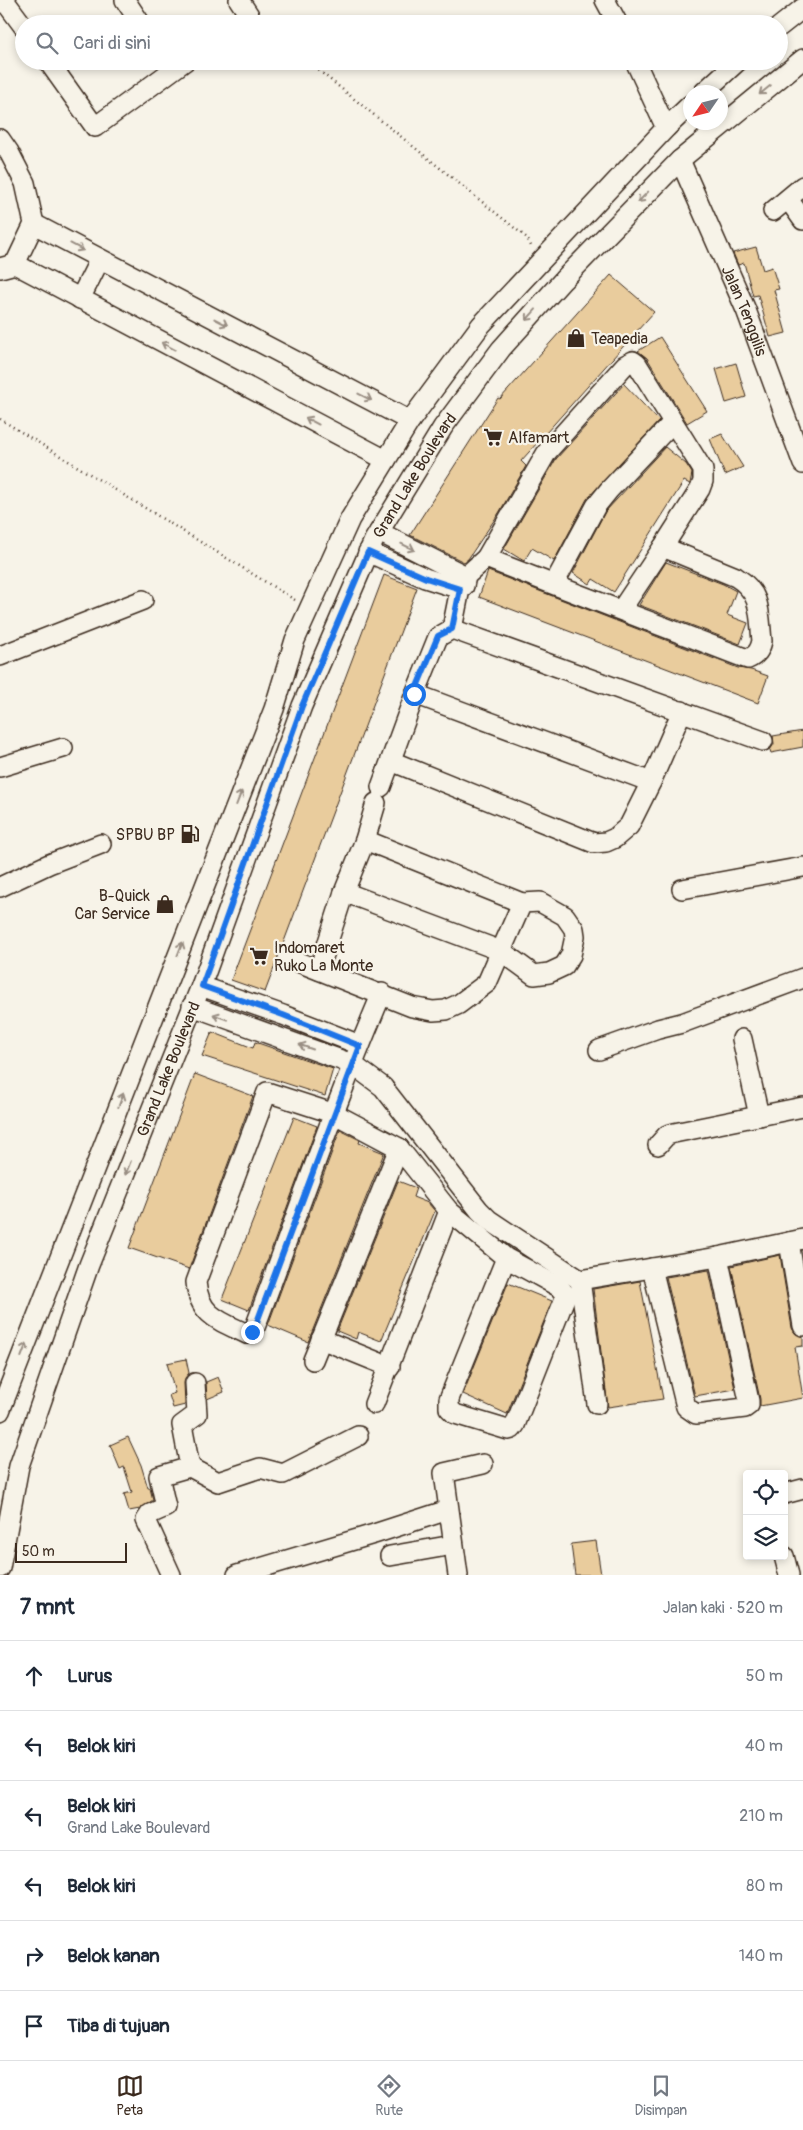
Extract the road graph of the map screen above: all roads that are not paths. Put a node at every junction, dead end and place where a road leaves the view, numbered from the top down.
1 (4, 0) edge
2 (125, 0) edge
3 (239, 0) edge
4 (606, 0) edge
5 (803, 8) edge
6 (15, 15) edge
7 (135, 15) edge
8 (249, 15) edge
9 (614, 15) edge
10 (788, 20) edge
11 (803, 59) edge
12 (55, 70) edge
13 (167, 70) edge
14 (639, 70) edge
15 (728, 70) edge
16 (712, 85) edge
17 (683, 112) edge
18 (666, 128) junction
19 (0, 139) edge
20 (680, 160) junction
21 (803, 186) edge
22 (803, 220) edge
23 (34, 224) junction
24 (100, 259) junction
25 (540, 262) junction
26 (8, 266) edge
27 (562, 280) junction
28 (80, 299) junction
29 (410, 420) junction
30 (673, 422) junction
31 (797, 428) edge
32 (386, 460) junction
33 (803, 464) edge
34 (379, 532) junction
35 (663, 547) junction
36 (368, 552) junction
37 (486, 558) junction
38 (463, 583) junction
39 (554, 584) junction
40 (143, 600) dead end
41 (621, 610) junction
42 (452, 629) junction
43 (0, 656) edge
44 (414, 694) junction
45 (682, 711) junction
46 (763, 741) dead end
47 (63, 748) dead end
48 (391, 760) junction
49 (0, 767) edge
50 (651, 782) junction
51 (365, 840) junction
52 (101, 844) dead end
53 (803, 867) edge
54 (0, 887) edge
55 (682, 889) dead end
56 (344, 892) junction
57 (522, 903) junction
58 (501, 952) junction
59 (288, 958) dead end
60 (319, 970) junction
61 (803, 978) edge
62 (202, 986) junction
63 (382, 993) junction
64 (192, 1006) junction
65 (283, 1015) junction
66 (274, 1036) junction
67 (742, 1039) dead end
68 (360, 1046) junction
69 (599, 1050) dead end
70 (352, 1064) junction
71 (803, 1107) edge
72 (335, 1114) junction
73 (759, 1116) junction
74 (658, 1145) dead end
75 (399, 1148) junction
76 (449, 1211) junction
77 (796, 1240) edge
78 (718, 1257) junction
79 (506, 1258) junction
80 (652, 1268) junction
81 (580, 1280) junction
82 (803, 1326) edge
83 (321, 1339) junction
84 (314, 1360) dead end
85 (390, 1366) junction
86 (195, 1383) dead end
87 (374, 1404) dead end
88 (597, 1404) dead end
89 (0, 1412) edge
90 (358, 1436) dead end
91 (483, 1464) dead end
92 (190, 1467) junction
93 (803, 1490) edge
94 (788, 1493) edge
95 (448, 1510) junction
96 (453, 1545) junction
97 (390, 1556) dead end
98 (785, 1560) edge
99 (0, 1568) edge
100 (171, 1575) edge
101 (237, 1575) edge
102 (458, 1575) edge
103 (789, 1575) edge

1 - 6 street
2 - 7 street
3 - 8 street
4 - 9 street
5 - 10 street
11 -> 20 street, Grand Lake Boulevard
12 - 13 street
14 - 18 street
15 - 16 street
17 - 18 street, Grand Lake Boulevard
18 - 25 street, Grand Lake Boulevard
19 - 23 street
20 -> 27 street, Grand Lake Boulevard
20 - 31 street, Jalan Tenggilis
21 - 22 street
23 -> 24 street
23 - 26 street
24 - 28 street
24 -> 29 street
25 - 27 street
25 - 29 street, Grand Lake Boulevard
26 - 28 street
27 -> 34 street, Grand Lake Boulevard
32 -> 28 street
29 - 32 street, Grand Lake Boulevard
30 - 35 street
30 - 37 street
30 - 39 street
31 - 33 street, Jalan Tenggilis
89 -> 32 street, Grand Lake Boulevard
34 - 36 street, Grand Lake Boulevard
34 -> 38 street
35 - 41 street
35 - 41 street
36 - 38 street
36 - 62 street, Grand Lake Boulevard
37 - 38 street
37 - 39 street
38 - 42 street
39 - 41 street
40 - 43 street
42 - 44 street
42 - 45 street
44 - 48 street
44 - 50 street
45 - 46 street
45 - 50 street
47 - 49 street
48 - 50 street
48 - 51 street
51 - 56 street
51 - 57 street
52 - 54 street
53 - 55 street
56 - 58 street
56 - 60 street
57 - 58 street
57 - 58 street
58 - 63 street
59 - 60 street
60 - 63 street
61 - 69 street
62 - 64 street, Grand Lake Boulevard
62 - 65 street
63 - 68 street
66 -> 64 street
64 -> 99 street, Grand Lake Boulevard
65 - 66 street
65 - 68 street
70 -> 66 street
67 - 73 street
68 - 70 street
70 - 72 street
70 - 81 street
71 - 73 street
72 - 72 street
72 - 75 street
73 - 74 street
75 - 76 street
75 - 83 street
76 - 79 street
76 - 85 street
77 - 78 street
77 - 82 street
78 - 80 street
78 - 80 street
79 - 79 street
80 - 81 street
81 - 88 street
83 - 84 street
83 - 85 street
85 - 87 street
86 - 92 street
90 - 92 street
91 - 95 street
92 - 100 street
93 - 94 street
95 - 96 street
95 - 101 street
96 - 97 street
96 - 102 street
98 - 103 street

